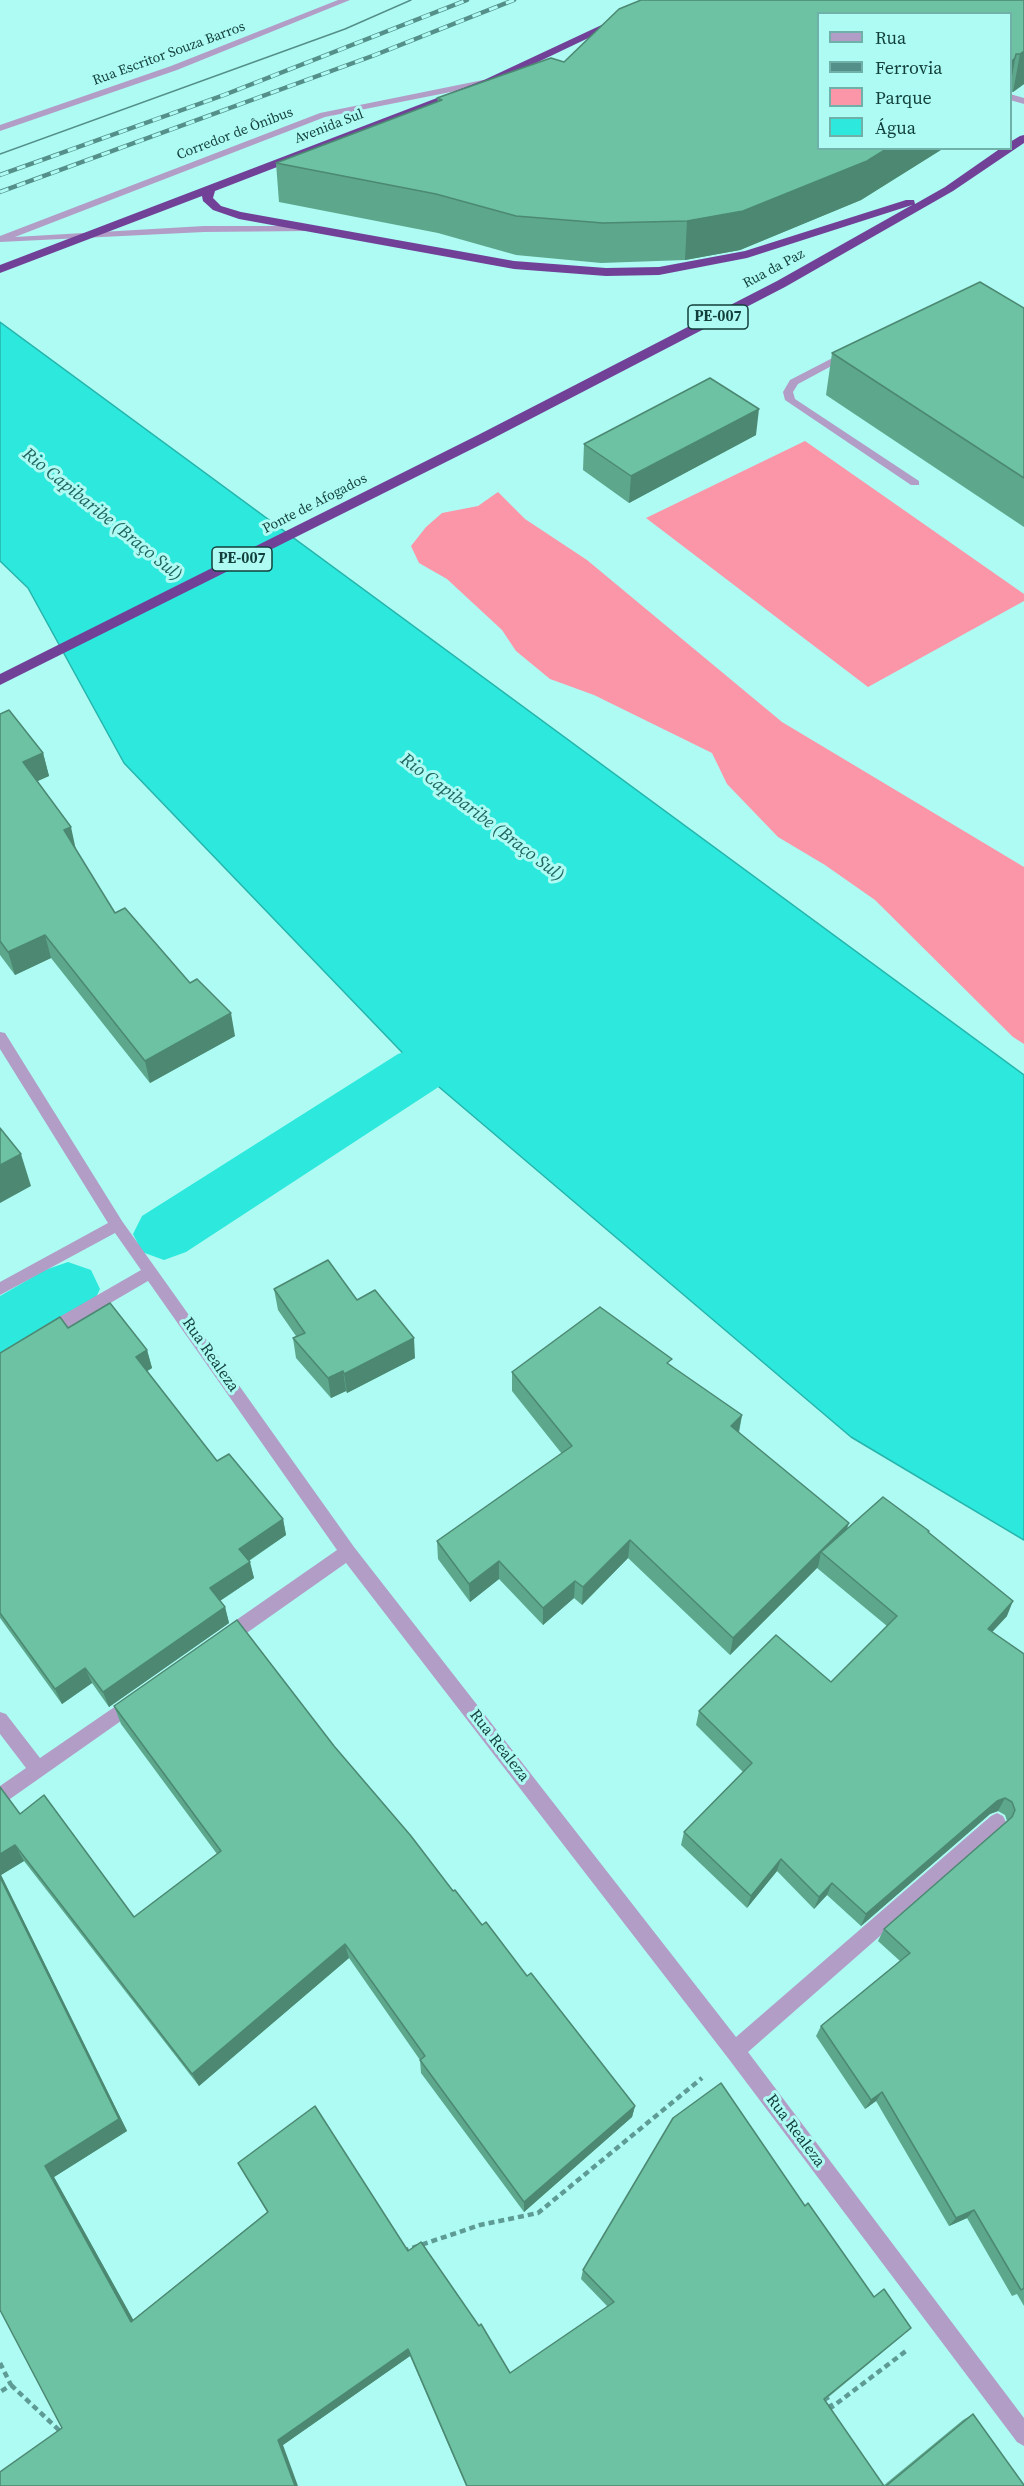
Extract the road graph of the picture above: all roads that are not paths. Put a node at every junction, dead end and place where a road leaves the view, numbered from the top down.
1 (344, 0) edge
2 (663, 0) edge
3 (488, 82) junction
4 (0, 128) edge
5 (1007, 150) edge
6 (210, 188) junction
7 (949, 189) junction
8 (304, 229) junction
9 (80, 237) junction
10 (0, 239) edge
11 (5, 267) edge
12 (854, 350) edge
13 (483, 438) joint
14 (915, 483) dead end
15 (0, 680) edge
16 (0, 1037) edge
17 (117, 1225) junction
18 (151, 1272) junction
19 (0, 1289) edge
20 (30, 1342) edge
21 (348, 1552) junction
22 (212, 1647) edge
23 (145, 1694) edge
24 (0, 1720) edge
25 (38, 1769) junction
26 (0, 1797) edge
27 (997, 1822) edge
28 (735, 2050) junction
29 (1024, 2436) edge

1 - 4 street, Rua Escritor Souza Barros
2 - 3 highway, Avenida Sul
3 - 6 highway, Avenida Sul
3 - 10 street, Corredor de Ônibus
5 - 7 highway, Rua da Paz / PE-007
6 - 8 highway
6 - 9 highway, Avenida Sul
7 - 8 highway
7 - 13 highway, Rua da Paz / PE-007
8 - 9 street, Corredor de Ônibus
9 - 10 street, Corredor de Ônibus
9 - 11 highway, Avenida Sul
12 - 14 street
13 - 15 highway, Ponte de Afogados / PE-007
16 - 17 street, Rua Realeza
17 - 18 street, Rua Realeza
17 - 19 street
18 - 20 street
18 - 21 street, Rua Realeza
21 - 22 street
21 - 28 street, Rua Realeza
23 - 25 street
24 - 25 street
25 - 26 street
27 - 28 street
28 - 29 street, Rua Realeza

